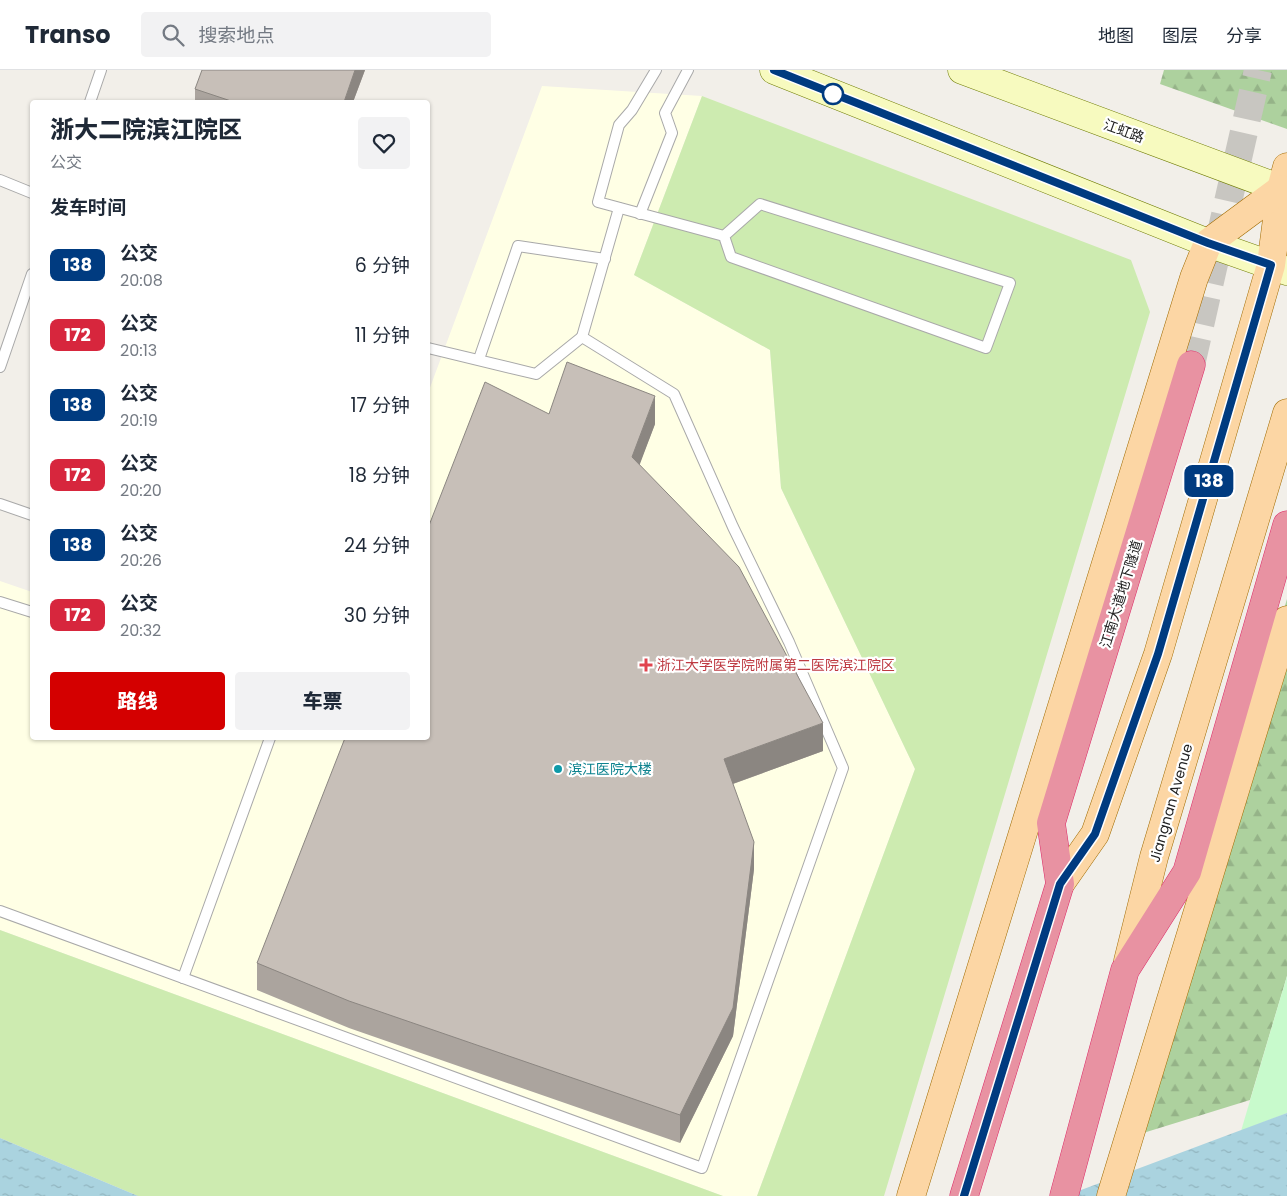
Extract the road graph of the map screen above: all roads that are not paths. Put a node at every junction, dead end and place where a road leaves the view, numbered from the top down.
1 (101, 70) edge
2 (656, 70) edge
3 (688, 70) edge
4 (774, 70) edge
5 (962, 70) edge
6 (91, 100) edge
7 (0, 180) edge
8 (1285, 182) edge
9 (30, 193) edge
10 (619, 208) junction
11 (640, 214) junction
12 (724, 236) junction
13 (1208, 243) junction
14 (605, 259) junction
15 (1279, 268) edge
16 (30, 280) edge
17 (582, 337) junction
18 (430, 348) edge
19 (479, 359) junction
20 (1191, 365) tunnel mouth
21 (0, 367) edge
22 (1287, 413) edge
23 (0, 504) edge
24 (30, 514) edge
25 (1287, 525) edge
26 (0, 602) edge
27 (30, 611) edge
28 (1287, 620) edge
29 (269, 740) edge
30 (1060, 884) junction
31 (0, 911) edge
32 (1125, 970) junction
33 (183, 978) junction
34 (911, 1196) edge
35 (964, 1196) edge
36 (1064, 1196) edge
37 (1111, 1196) edge

1 - 6 lane
2 - 10 lane
3 - 11 lane
4 - 13 main road
5 - 8 main road, 江虹路
7 - 9 lane
8 - 13 main road
8 - 15 main road
10 - 11 lane
10 - 14 lane
11 - 12 lane
12 - 12 lane
13 - 15 main road
13 - 34 main road
14 - 17 lane
14 - 19 lane
15 - 30 main road
16 - 21 lane
17 - 19 lane
17 - 33 lane
18 - 19 lane
20 - 30 highway, 江南大道地下隧道
22 - 32 main road, Jiangnan Avenue
23 - 24 lane
25 - 32 highway
26 - 27 lane
28 - 37 main road
29 - 33 lane
30 - 35 highway
31 - 33 lane
32 - 36 highway, Jiangnan Avenue

